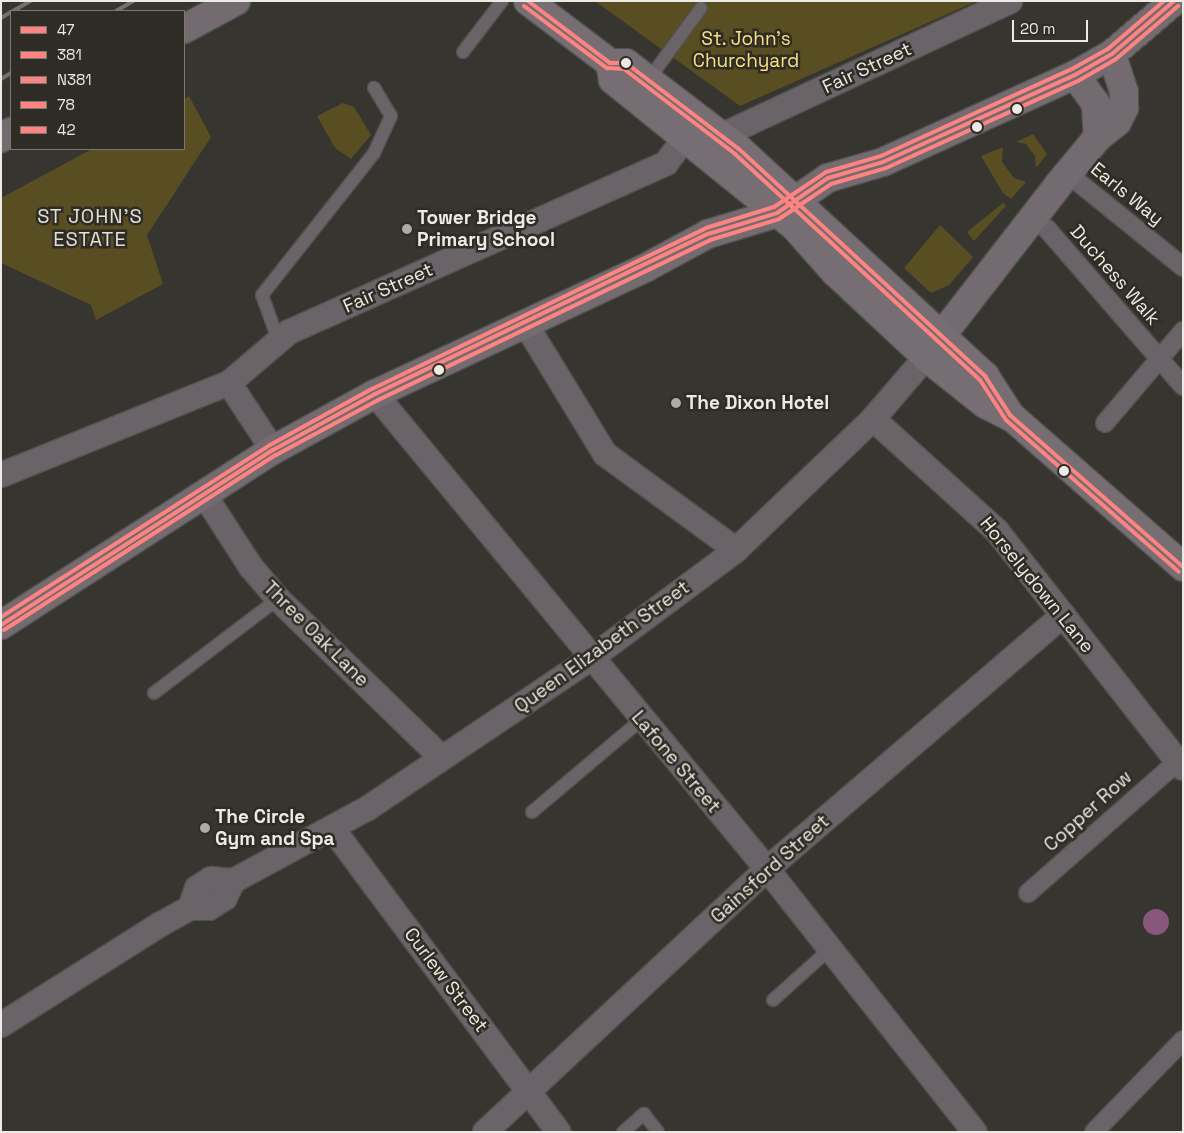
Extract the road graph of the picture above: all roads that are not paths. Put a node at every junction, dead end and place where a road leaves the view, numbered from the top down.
1 (236, 1) edge
2 (502, 1) edge
3 (528, 1) edge
4 (1010, 1) edge
5 (1174, 1) edge
6 (701, 8) dead end
7 (185, 28) edge
8 (463, 52) dead end
9 (1112, 54) junction
10 (610, 63) junction
11 (1075, 75) junction
12 (649, 79) junction
13 (374, 88) dead end
14 (723, 135) junction
15 (686, 137) junction
16 (1098, 137) junction
17 (1067, 174) junction
18 (786, 206) junction
19 (1032, 218) junction
20 (1183, 267) edge
21 (526, 323) junction
22 (1183, 331) edge
23 (942, 335) junction
24 (278, 338) junction
25 (926, 357) junction
26 (1160, 359) junction
27 (230, 383) junction
28 (1183, 386) edge
29 (375, 394) junction
30 (1010, 415) junction
31 (873, 419) junction
32 (1105, 423) dead end
33 (274, 450) junction
34 (1, 475) edge
35 (205, 496) junction
36 (736, 550) junction
37 (1183, 567) edge
38 (278, 599) junction
39 (1063, 615) junction
40 (1, 625) edge
41 (590, 659) junction
42 (154, 693) dead end
43 (641, 720) junction
44 (442, 758) junction
45 (1180, 765) edge
46 (532, 812) dead end
47 (332, 828) junction
48 (767, 869) junction
49 (1028, 893) dead end
50 (831, 948) junction
51 (773, 1000) dead end
52 (1, 1025) edge
53 (1183, 1040) edge
54 (530, 1093) junction
55 (485, 1132) edge
56 (559, 1132) edge
57 (623, 1132) edge
58 (658, 1132) edge
59 (975, 1132) edge
60 (1094, 1132) edge

1 - 7 main road
2 - 8 lane
3 - 10 highway
4 - 14 street, Fair Street
5 - 9 main road
6 - 12 lane
9 - 11 main road
9 - 16 main road
10 - 12 highway
10 - 15 highway
11 - 16 main road
11 - 18 main road
12 - 14 highway
13 - 24 lane
14 - 18 highway
15 - 18 highway
15 - 24 street, Fair Street
16 - 17 main road
17 - 19 main road
17 - 20 street, Earls Way
18 - 21 main road
18 - 23 highway
18 - 25 highway
19 - 23 main road
19 - 26 street, Duchess Walk
21 - 29 main road
21 - 36 street
22 - 26 street
23 - 30 highway
24 - 27 street, Fair Street
25 - 30 highway
25 - 31 street, Queen Elizabeth Street
26 - 28 street, Duchess Walk
26 - 32 street
27 - 33 street
27 - 34 street, Fair Street
29 - 33 main road
29 - 41 street, Lafone Street
30 - 37 highway
31 - 36 street, Queen Elizabeth Street
31 - 39 street, Horselydown Lane
33 - 35 main road
35 - 38 street, Three Oak Lane
35 - 40 main road
36 - 41 street, Queen Elizabeth Street
38 - 42 lane
38 - 44 street, Three Oak Lane
39 - 45 street, Horselydown Lane
39 - 48 street, Gainsford Street
41 - 43 street, Lafone Street
41 - 44 street, Queen Elizabeth Street
43 - 46 lane
43 - 48 street, Lafone Street
44 - 47 street, Queen Elizabeth Street
45 - 49 street, Copper Row
47 - 52 street, Queen Elizabeth Street
47 - 54 street, Curlew Street
48 - 50 street, Lafone Street
48 - 54 street, Gainsford Street
50 - 51 lane
50 - 59 street, Lafone Street
53 - 60 street
54 - 55 street, Gainsford Street
54 - 56 street, Curlew Street
57 - 58 lane

